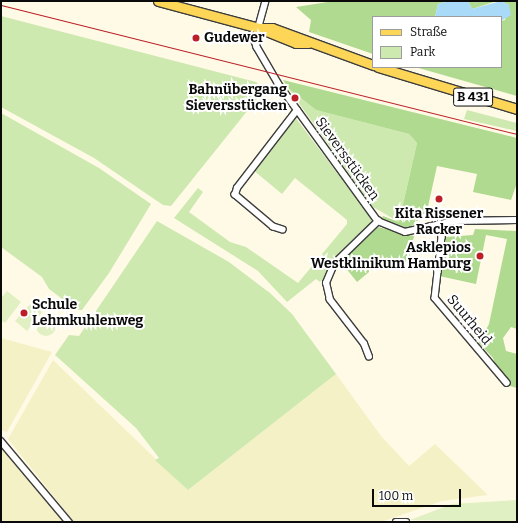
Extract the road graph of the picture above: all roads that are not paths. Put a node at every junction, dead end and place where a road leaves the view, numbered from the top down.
1 (158, 1) edge
2 (266, 1) edge
3 (259, 28) junction
4 (372, 65) edge
5 (381, 68) edge
6 (517, 109) edge
7 (297, 110) junction
8 (517, 220) edge
9 (378, 221) junction
10 (440, 224) junction
11 (283, 230) dead end
12 (369, 357) dead end
13 (507, 383) dead end
14 (1, 441) edge
15 (69, 522) edge
16 (396, 522) edge
17 (406, 522) edge

1 - 3 main road
2 - 3 street, Sieversstücken
3 - 4 main road
3 - 7 street, Sieversstücken
5 - 6 main road, B 431
7 - 9 street, Sieversstücken
7 - 11 street, Sieversstücken
8 - 10 street
9 - 10 street, Sieversstücken
9 - 12 street, Sieversstücken
10 - 13 street, Suurheid
14 - 15 street
16 - 17 street

